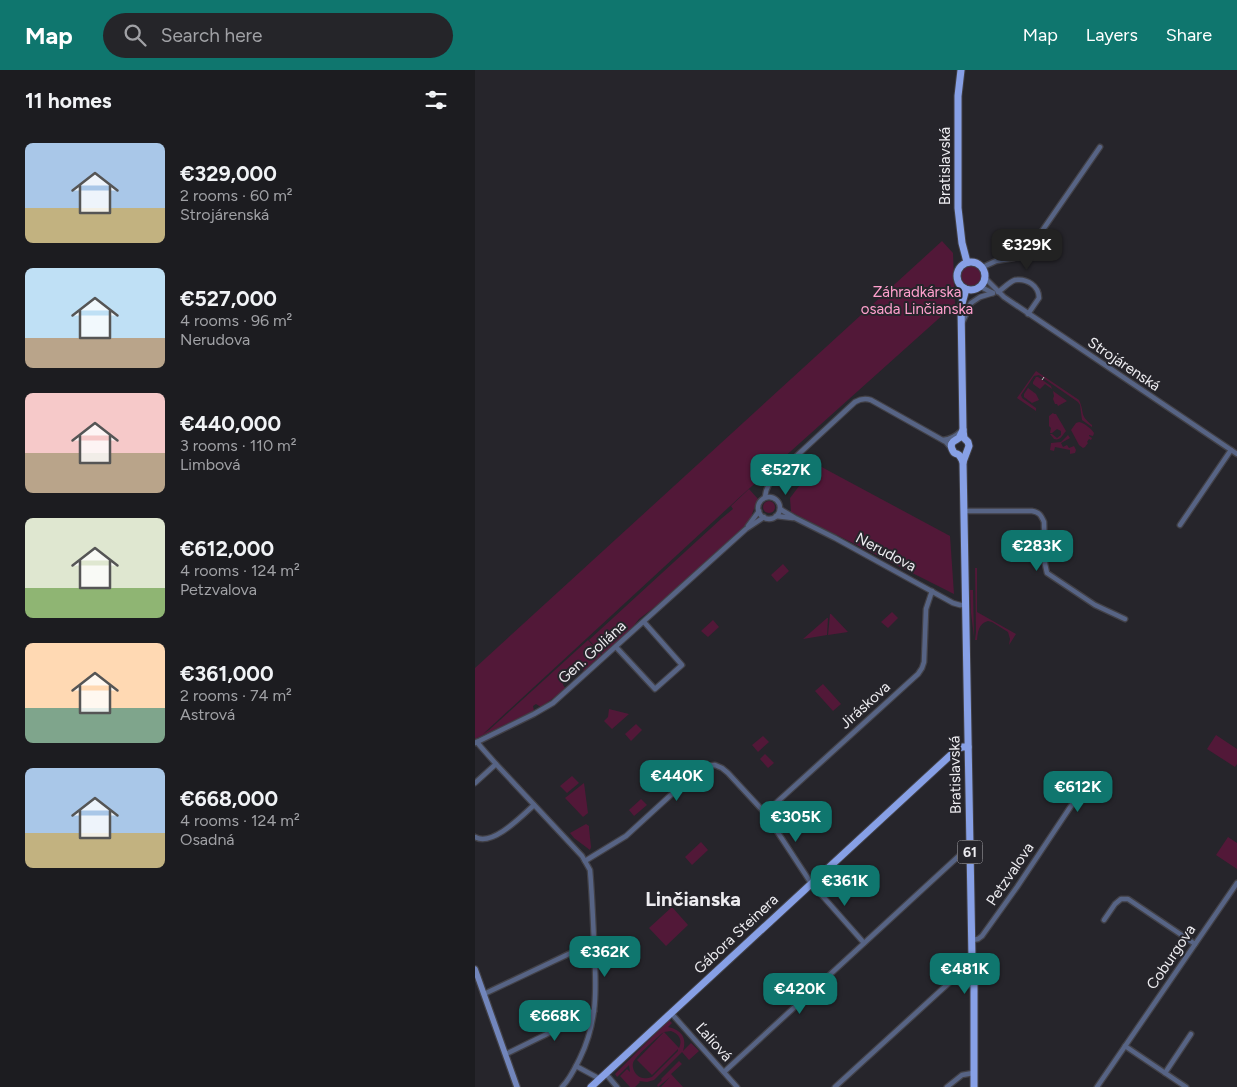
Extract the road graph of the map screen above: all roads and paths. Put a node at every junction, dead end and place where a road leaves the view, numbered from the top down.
1 (961, 70) edge
2 (1100, 147) dead end
3 (967, 262) junction
4 (983, 267) junction
5 (985, 279) junction
6 (981, 287) junction
7 (966, 289) junction
8 (998, 295) junction
9 (1028, 314) junction
10 (962, 322) junction
11 (963, 429) junction
12 (952, 441) junction
13 (1231, 450) junction
14 (962, 454) junction
15 (1237, 454) edge
16 (769, 483) junction
17 (765, 497) junction
18 (771, 497) junction
19 (780, 509) junction
20 (759, 511) junction
21 (965, 511) junction
22 (776, 516) junction
23 (764, 517) junction
24 (795, 518) junction
25 (1180, 525) dead end
26 (746, 529) junction
27 (932, 591) junction
28 (966, 605) junction
29 (1125, 619) dead end
30 (644, 622) junction
31 (616, 647) junction
32 (476, 742) edge
33 (968, 747) junction
34 (496, 764) junction
35 (475, 783) edge
36 (1081, 791) dead end
37 (534, 805) junction
38 (765, 813) junction
39 (475, 837) edge
40 (970, 851) junction
41 (585, 860) junction
42 (811, 883) junction
43 (1237, 883) edge
44 (1104, 920) dead end
45 (972, 940) junction
46 (594, 942) junction
47 (864, 943) junction
48 (1195, 944) junction
49 (972, 958) junction
50 (475, 969) edge
51 (962, 969) junction
52 (974, 973) junction
53 (956, 980) junction
54 (950, 982) junction
55 (974, 983) junction
56 (485, 994) junction
57 (595, 1011) junction
58 (671, 1013) junction
59 (1191, 1034) dead end
60 (1125, 1046) junction
61 (506, 1054) junction
62 (576, 1066) junction
63 (724, 1072) junction
64 (1165, 1072) junction
65 (973, 1073) junction
66 (603, 1077) junction
67 (517, 1087) edge
68 (562, 1087) edge
69 (591, 1087) edge
70 (617, 1087) edge
71 (737, 1087) edge
72 (835, 1087) edge
73 (947, 1087) edge
74 (974, 1087) edge
75 (1097, 1087) edge
76 (1186, 1087) edge

1 - 3 main road, Bratislavská
2 - 4 street
3 - 4 main road
3 - 7 main road
4 - 5 main road
5 - 6 main road
5 - 8 street
6 - 7 main road
6 - 8 street
7 - 10 main road
8 - 9 street, Strojárenská
8 - 9 street
8 - 10 street
9 - 13 street, Strojárenská
10 - 11 main road
11 - 12 main road
11 - 12 street
12 - 14 main road, Bratislavská / 61
12 - 14 main road, Bratislavská / 61
12 - 16 street
13 - 15 street, Strojárenská
13 - 25 street
14 - 21 main road, Bratislavská / 61
16 - 17 street
16 - 18 street
17 - 18 street
17 - 20 street
18 - 19 street
19 - 22 street
19 - 24 street, Nerudova
20 - 23 street
20 - 26 street
21 - 28 main road, Bratislavská / 61
21 - 29 street
22 - 23 street
22 - 24 street, Nerudova
23 - 26 street
24 - 27 street, Nerudova
26 - 30 street, Gen. Goliána
27 - 28 street, Nerudova
27 - 38 street, Jiráskova
28 - 33 main road, Bratislavská / 61
30 - 31 street, Gen. Goliána
30 - 31 street
31 - 32 street, Gen. Goliána
32 - 34 street, Gen. Goliána
33 - 40 main road, Bratislavská / 61
33 - 42 main road, Gábora Steinera
34 - 35 street
34 - 37 street, Gen. Goliána
36 - 45 street, Petzvalova
37 - 39 street
37 - 41 street, Gen. Goliána
38 - 41 street
38 - 42 street
40 - 45 main road, Bratislavská / 61
40 - 47 street
41 - 46 street
42 - 47 street
42 - 58 main road, Gábora Steinera
43 - 48 street, Coburgova
44 - 48 street
45 - 49 main road, Bratislavská / 61
46 - 56 street
46 - 57 street
47 - 63 street
48 - 60 street, Coburgova
49 - 51 street
49 - 52 main road, Bratislavská / 61
50 - 56 street
51 - 52 street
51 - 54 street
52 - 53 street
52 - 55 main road, Bratislavská / 61
53 - 54 street
53 - 55 street
54 - 72 street
55 - 65 main road, Bratislavská / 61
56 - 61 street
57 - 61 street
57 - 62 street
58 - 63 street, Ľaliová
58 - 66 main road, Gábora Steinera
59 - 64 street
60 - 64 street
60 - 75 street, Coburgova
61 - 67 street
62 - 66 street
62 - 68 street
63 - 71 street, Ľaliová
64 - 76 street
65 - 73 street
65 - 74 main road, Bratislavská / 61
66 - 69 main road, Gábora Steinera
66 - 70 street

